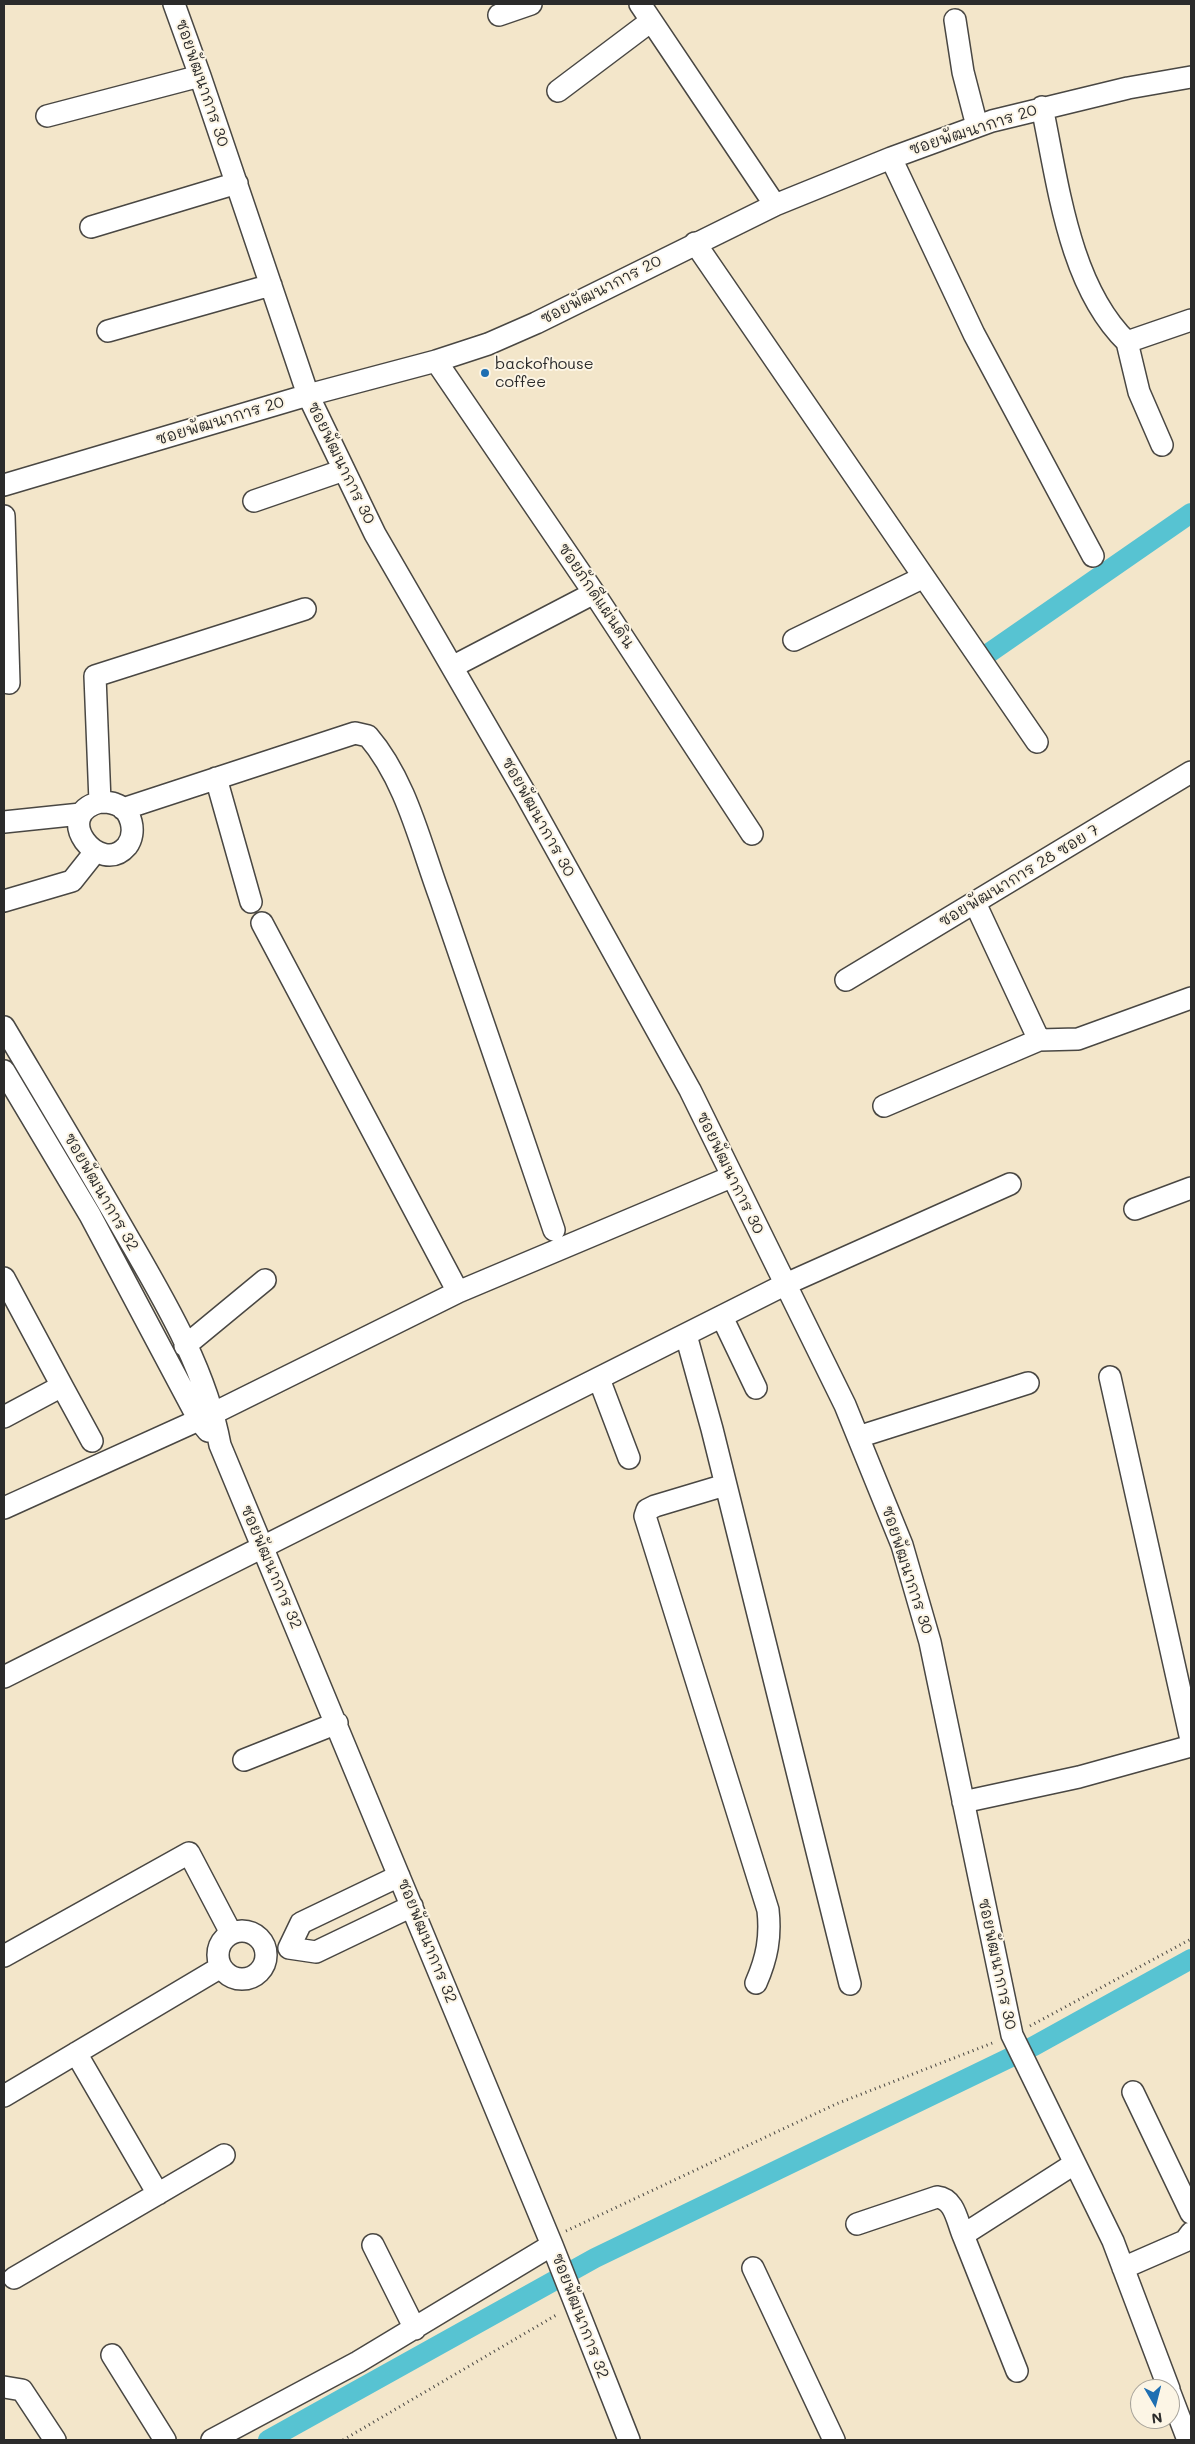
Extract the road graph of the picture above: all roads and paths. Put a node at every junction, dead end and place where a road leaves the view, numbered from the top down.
1 (174, 4) edge
2 (531, 4) edge
3 (646, 12) edge
4 (499, 16) dead end
5 (954, 20) dead end
6 (200, 76) junction
7 (1191, 77) edge
8 (558, 91) dead end
9 (1042, 107) junction
10 (46, 116) dead end
11 (977, 126) junction
12 (891, 158) junction
13 (237, 183) junction
14 (775, 205) junction
15 (91, 227) dead end
16 (695, 243) junction
17 (271, 285) junction
18 (1191, 320) edge
19 (108, 331) dead end
20 (1127, 342) junction
21 (436, 361) junction
22 (308, 395) junction
23 (1162, 445) dead end
24 (344, 470) junction
25 (4, 485) edge
26 (254, 501) dead end
27 (4, 516) edge
28 (1094, 556) dead end
29 (924, 577) junction
30 (594, 593) junction
31 (305, 609) dead end
32 (794, 640) dead end
33 (452, 667) junction
34 (9, 683) dead end
35 (1037, 742) dead end
36 (1191, 772) edge
37 (216, 778) junction
38 (100, 802) junction
39 (123, 809) junction
40 (81, 814) junction
41 (4, 822) edge
42 (752, 834) dead end
43 (95, 852) junction
44 (4, 901) edge
45 (251, 902) dead end
46 (975, 903) junction
47 (262, 923) dead end
48 (846, 980) dead end
49 (1191, 998) edge
50 (4, 1027) edge
51 (1039, 1040) junction
52 (4, 1070) edge
53 (884, 1106) dead end
54 (731, 1176) junction
55 (1010, 1184) dead end
56 (1191, 1188) edge
57 (108, 1203) junction
58 (1135, 1209) dead end
59 (90, 1215) junction
60 (554, 1230) dead end
61 (265, 1280) dead end
62 (5, 1283) edge
63 (786, 1284) junction
64 (458, 1292) junction
65 (722, 1317) junction
66 (686, 1335) junction
67 (185, 1346) junction
68 (1110, 1377) dead end
69 (600, 1379) junction
70 (1028, 1384) dead end
71 (62, 1386) junction
72 (756, 1388) dead end
73 (207, 1416) junction
74 (4, 1417) edge
75 (858, 1437) junction
76 (92, 1441) dead end
77 (629, 1458) dead end
78 (725, 1485) junction
79 (4, 1508) edge
80 (263, 1548) junction
81 (4, 1677) edge
82 (336, 1722) junction
83 (1191, 1740) edge
84 (1191, 1746) edge
85 (244, 1760) dead end
86 (963, 1802) junction
87 (400, 1876) junction
88 (412, 1906) junction
89 (231, 1933) junction
90 (1191, 1939) edge
91 (289, 1948) junction
92 (266, 1954) junction
93 (4, 1956) edge
94 (221, 1968) junction
95 (756, 1983) dead end
96 (850, 1984) dead end
97 (1012, 2035) junction
98 (76, 2053) junction
99 (1133, 2092) dead end
100 (4, 2096) edge
101 (224, 2155) dead end
102 (1074, 2164) junction
103 (158, 2194) junction
104 (1191, 2213) edge
105 (857, 2224) dead end
106 (1191, 2233) edge
107 (963, 2235) junction
108 (373, 2244) dead end
109 (553, 2246) junction
110 (753, 2268) dead end
111 (1123, 2268) junction
112 (14, 2278) dead end
113 (572, 2295) junction
114 (415, 2329) junction
115 (112, 2355) dead end
116 (1018, 2371) dead end
117 (1164, 2379) edge
118 (4, 2387) edge
119 (1180, 2419) edge
120 (55, 2440) edge
121 (165, 2440) edge
122 (212, 2440) edge
123 (343, 2440) edge
124 (629, 2440) edge
125 (834, 2440) edge
126 (1188, 2440) edge

1 - 6 street, ซอยพัฒนาการ 30
2 - 4 street
3 - 8 street
3 - 14 street
5 - 11 street
6 - 10 street
6 - 13 street, ซอยพัฒนาการ 30
7 - 9 street, ซอยพัฒนาการ 20
9 - 11 street, ซอยพัฒนาการ 20
9 - 20 street
11 - 12 street, ซอยพัฒนาการ 20
12 - 14 street, ซอยพัฒนาการ 20
12 - 28 street
13 - 15 street
13 - 17 street, ซอยพัฒนาการ 30
14 - 16 street, ซอยพัฒนาการ 20
16 - 21 street, ซอยพัฒนาการ 20
16 - 29 street
17 - 19 street
17 - 22 street, ซอยพัฒนาการ 30
18 - 20 street
20 - 23 street
21 - 22 street, ซอยพัฒนาการ 20
21 - 30 street, ซอยภักดีแผ่นดิน
22 - 24 street, ซอยพัฒนาการ 30
22 - 25 street, ซอยพัฒนาการ 20
24 - 26 street
24 - 33 street, ซอยพัฒนาการ 30
27 - 34 street
29 - 32 street
29 - 35 street
30 - 33 street
30 - 42 street, ซอยภักดีแผ่นดิน
31 - 38 street
33 - 54 street, ซอยพัฒนาการ 30
36 - 46 street, ซอยพัฒนาการ 28 ซอย 7
37 - 39 street
37 - 45 street
37 - 60 street
38 - 39 street
38 - 40 street
39 - 43 street
40 - 41 street
40 - 43 street
43 - 44 street
46 - 48 street, ซอยพัฒนาการ 28 ซอย 7
46 - 51 street
47 - 64 street
49 - 51 street
50 - 57 street, ซอยพัฒนาการ 32
51 - 53 street
52 - 59 street, ซอยพัฒนาการ 32
54 - 63 street, ซอยพัฒนาการ 30
54 - 64 street
55 - 63 street
56 - 58 street
57 - 59 street
57 - 67 street, ซอยพัฒนาการ 32
59 - 73 street, ซอยพัฒนาการ 32
61 - 67 street
62 - 71 street
63 - 65 street
63 - 75 street, ซอยพัฒนาการ 30
64 - 73 street
65 - 66 street
65 - 72 street
66 - 69 street
66 - 78 street
67 - 73 street, ซอยพัฒนาการ 32
68 - 83 street
69 - 77 street
69 - 80 street
70 - 75 street
71 - 74 street
71 - 76 street
73 - 79 street
73 - 80 street, ซอยพัฒนาการ 32
75 - 86 street, ซอยพัฒนาการ 30
78 - 95 street
78 - 96 street
80 - 81 street
80 - 82 street, ซอยพัฒนาการ 32
82 - 85 street
82 - 87 street, ซอยพัฒนาการ 32
84 - 86 street
86 - 97 street, ซอยพัฒนาการ 30
87 - 88 street, ซอยพัฒนาการ 32
87 - 91 street
88 - 91 street
88 - 109 street, ซอยพัฒนาการ 32
89 - 92 street
89 - 93 street
89 - 94 street
90 - 97 path
91 - 92 street
92 - 94 street
94 - 98 street
97 - 102 street, ซอยพัฒนาการ 30
97 - 109 path
98 - 100 street
98 - 103 street
99 - 104 street
101 - 103 street
102 - 107 street
102 - 111 street, ซอยพัฒนาการ 30
103 - 112 street
105 - 107 street
106 - 111 street
107 - 116 street
108 - 114 street
109 - 113 street, ซอยพัฒนาการ 32
109 - 114 street
110 - 125 street
111 - 117 street, ซอยพัฒนาการ 30
113 - 123 path
113 - 124 street, ซอยพัฒนาการ 32
114 - 122 street
115 - 121 street
118 - 120 street
119 - 126 street

